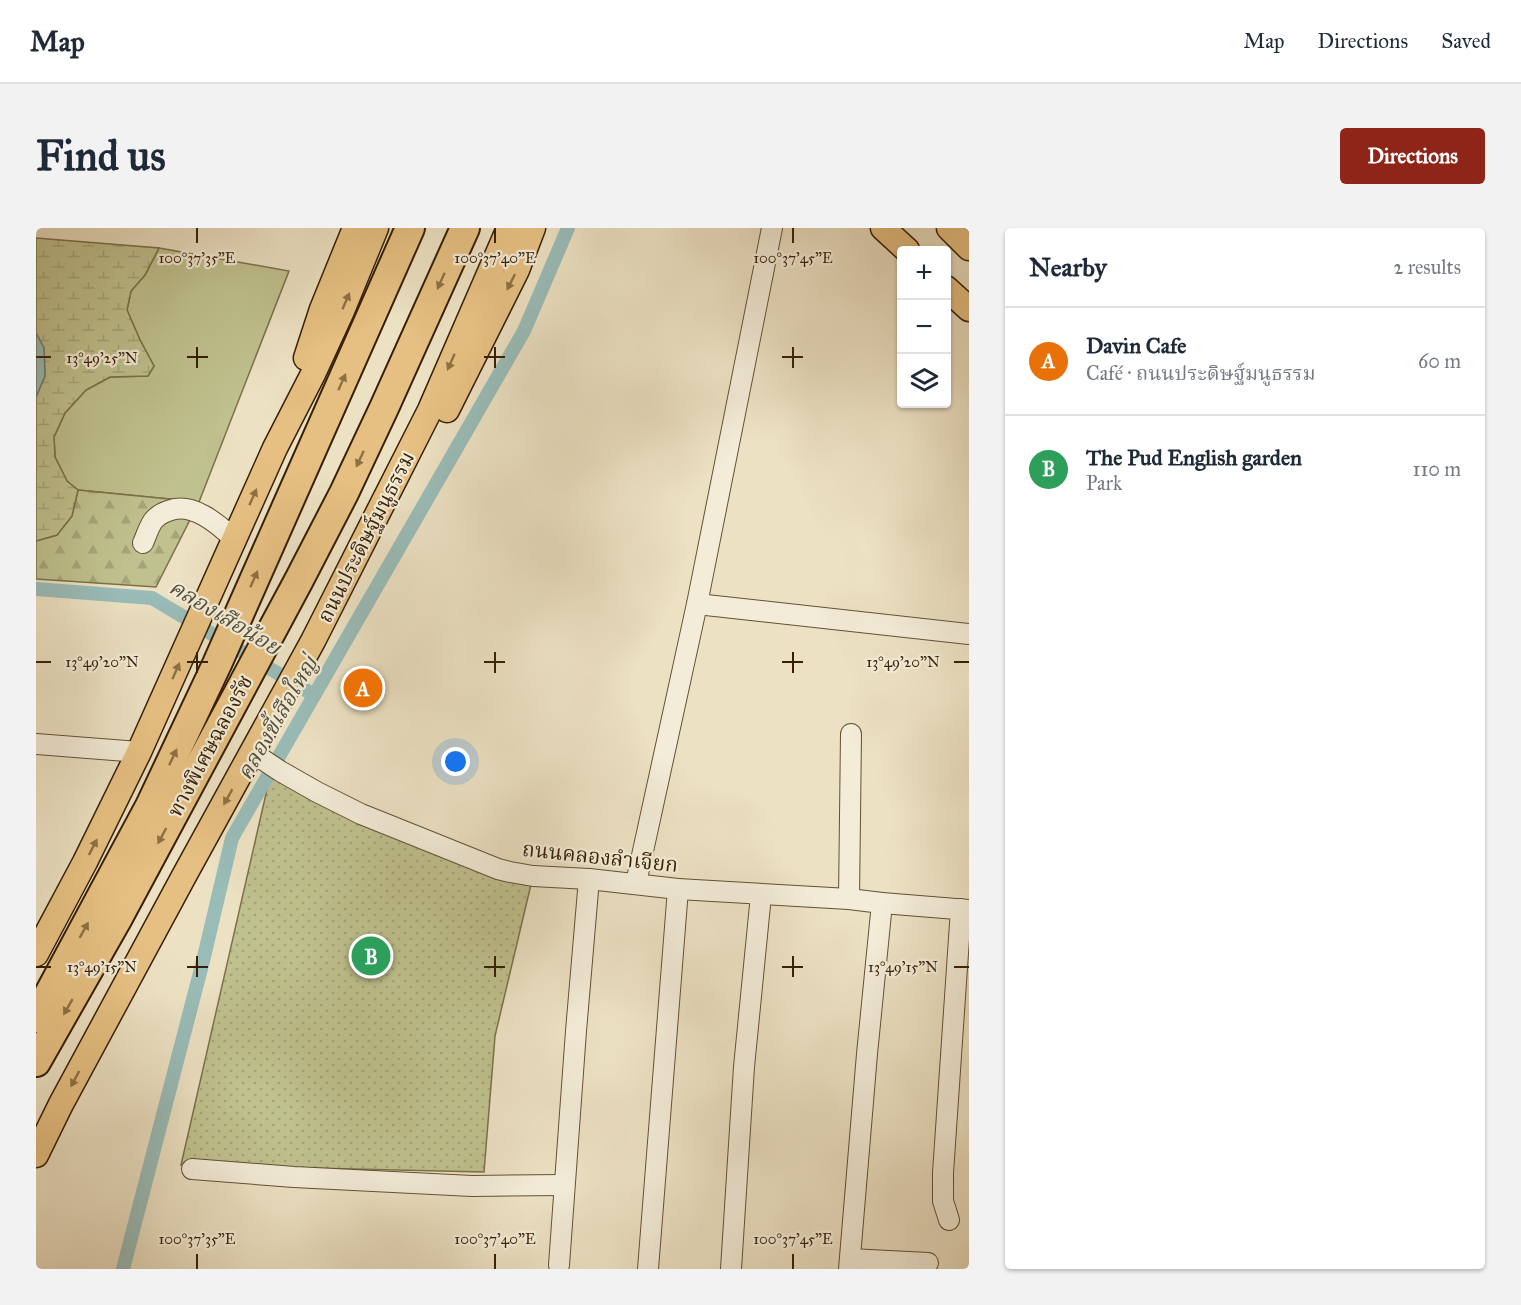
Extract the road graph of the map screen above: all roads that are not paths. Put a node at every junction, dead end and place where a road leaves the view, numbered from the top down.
1 (355, 228) edge
2 (376, 228) edge
3 (410, 228) edge
4 (465, 228) edge
5 (534, 228) edge
6 (772, 228) edge
7 (883, 228) edge
8 (949, 228) edge
9 (509, 230) edge
10 (903, 246) edge
11 (969, 248) edge
12 (951, 293) edge
13 (969, 309) edge
14 (275, 448) junction
15 (369, 530) junction
16 (234, 539) junction
17 (143, 543) dead end
18 (697, 604) junction
19 (969, 634) edge
20 (851, 734) dead end
21 (36, 744) edge
22 (140, 752) junction
23 (266, 762) junction
24 (589, 879) junction
25 (636, 884) junction
26 (678, 889) junction
27 (761, 895) junction
28 (849, 899) junction
29 (882, 903) junction
30 (965, 909) edge
31 (36, 954) edge
32 (36, 1018) edge
33 (36, 1062) edge
34 (36, 1155) edge
35 (192, 1169) dead end
36 (564, 1185) junction
37 (949, 1220) dead end
38 (928, 1263) dead end
39 (850, 1264) edge
40 (559, 1265) dead end
41 (648, 1269) edge
42 (731, 1269) edge

1 - 14 main road
14 -> 2 main road
32 -> 3 highway, ทางพิเศษฉลองรัช
4 -> 33 highway, ทางพิเศษฉลองรัช
5 -> 15 main road
6 - 18 street
7 - 10 main road
8 - 11 main road
9 -> 15 main road, ถนนประดิษฐ์มนูธรรม
12 - 13 main road
16 -> 14 main road
15 - 23 main road, ถนนประดิษฐ์มนูธรรม
16 - 17 street
22 -> 16 main road
18 - 19 street
18 - 25 street
20 - 28 street
21 - 22 street
31 -> 22 main road
23 - 24 street, ถนนคลองลำเจียก
23 -> 34 main road, ถนนประดิษฐ์มนูธรรม
24 - 25 street, ถนนคลองลำเจียก
24 - 36 street
25 - 26 street, ถนนคลองลำเจียก
26 - 27 street, ถนนคลองลำเจียก
26 - 41 street
27 - 28 street, ถนนคลองลำเจียก
27 - 42 street
28 - 29 street, ถนนคลองลำเจียก
29 - 30 street, ถนนคลองลำเจียก
29 - 39 street
30 - 37 street
35 - 36 street
36 - 40 street
38 - 39 street

